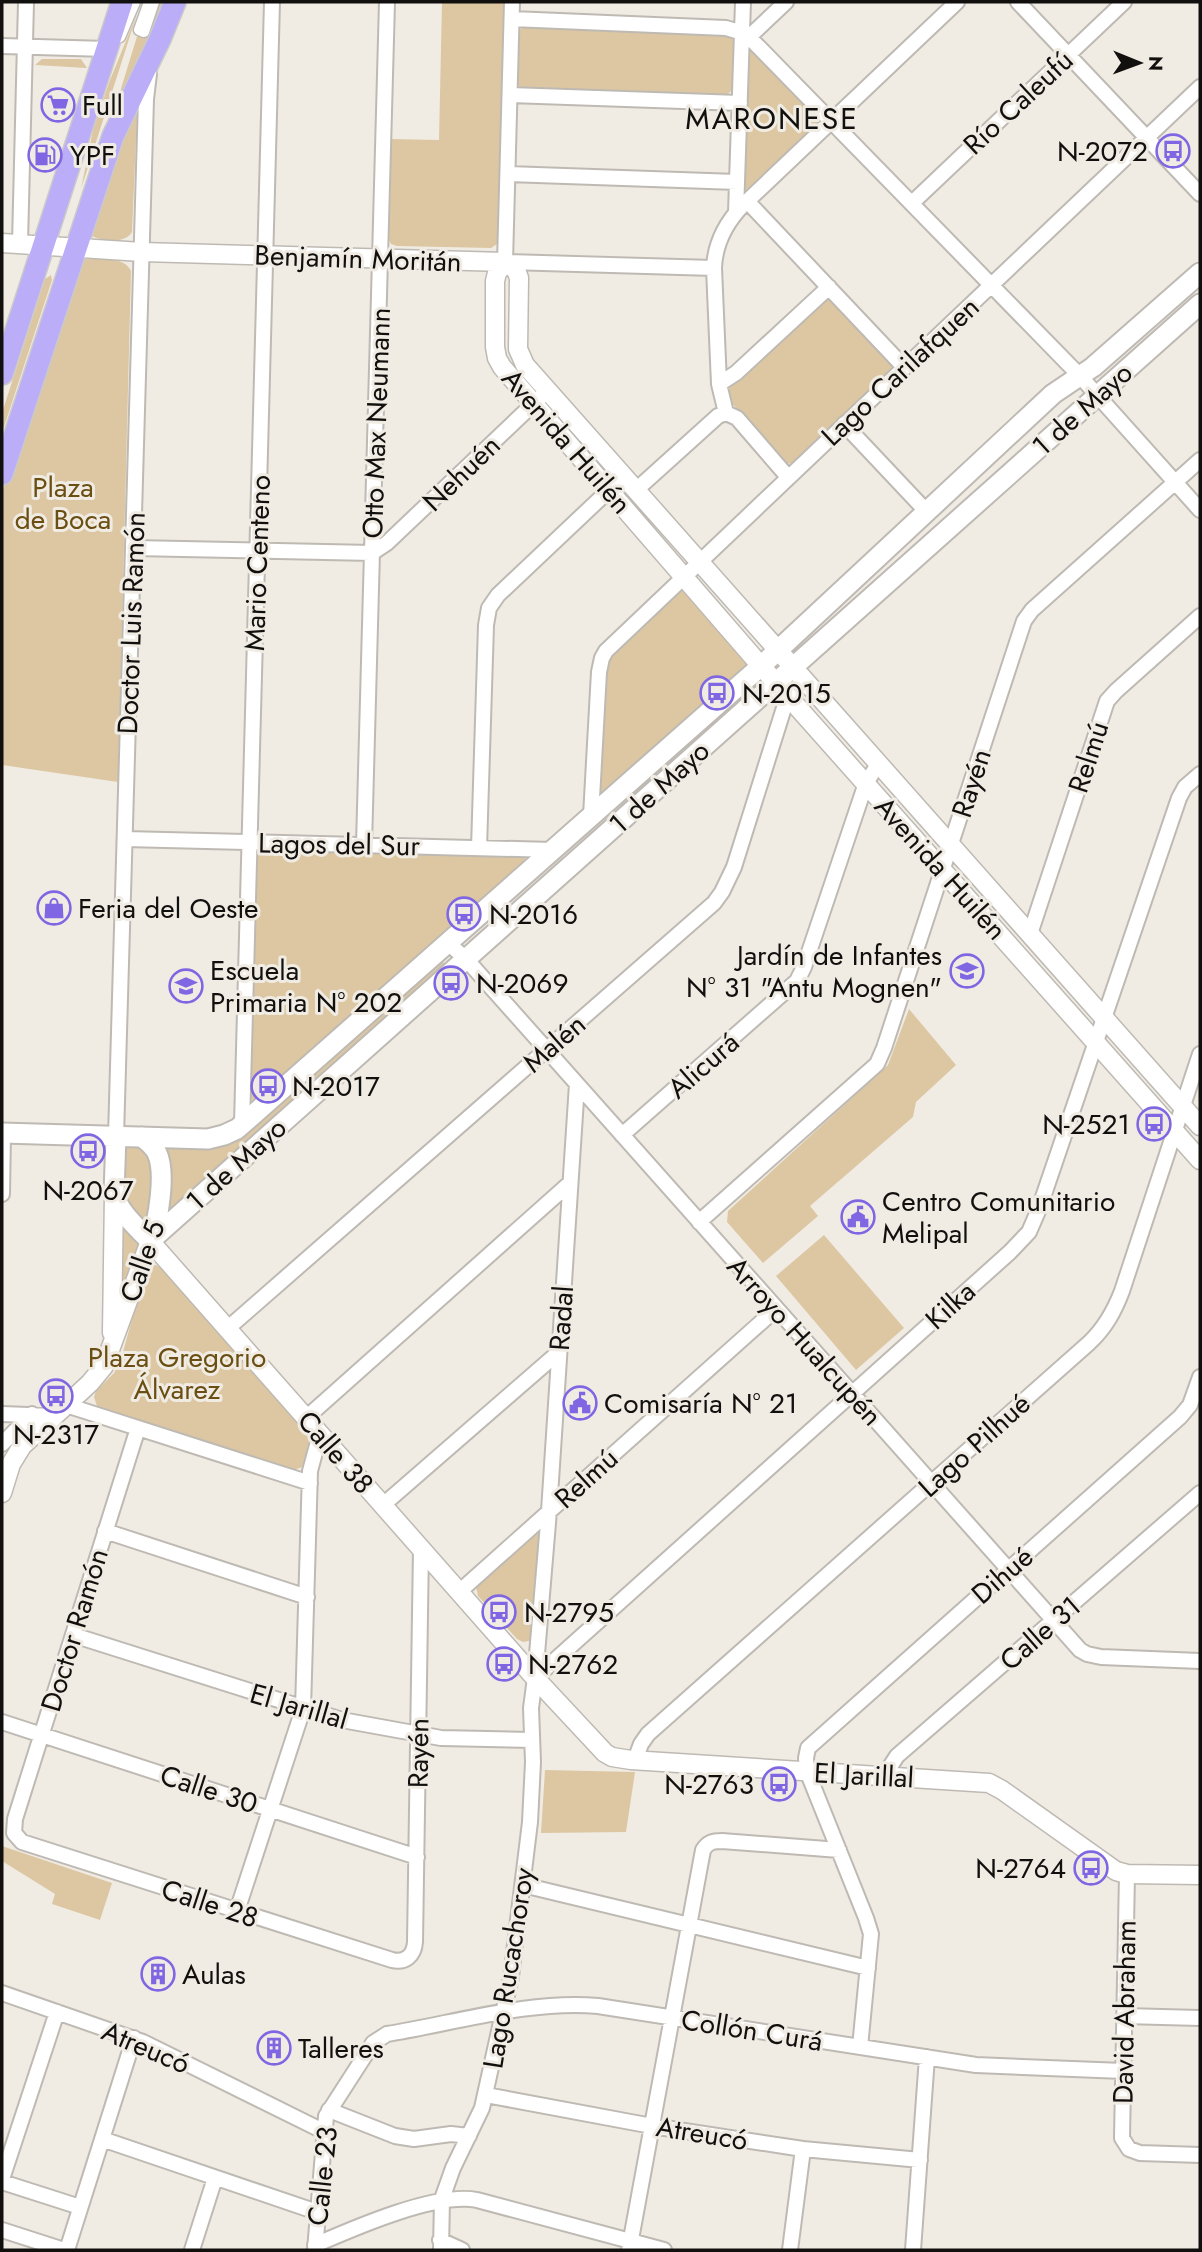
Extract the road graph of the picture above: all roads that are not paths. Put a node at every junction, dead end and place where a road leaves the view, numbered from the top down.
1 (26, 2) edge
2 (122, 2) edge
3 (129, 2) edge
4 (135, 2) edge
5 (175, 2) edge
6 (272, 2) edge
7 (387, 2) edge
8 (512, 2) edge
9 (743, 2) edge
10 (786, 2) edge
11 (957, 2) edge
12 (1018, 2) edge
13 (1124, 2) edge
14 (512, 19) junction
15 (746, 34) junction
16 (2, 47) edge
17 (25, 47) junction
18 (107, 49) junction
19 (154, 52) junction
20 (1068, 55) junction
21 (1200, 87) edge
22 (510, 95) junction
23 (740, 103) junction
24 (832, 121) junction
25 (1147, 137) junction
26 (508, 174) junction
27 (737, 182) junction
28 (1200, 194) edge
29 (747, 201) junction
30 (912, 203) junction
31 (736, 212) junction
32 (11, 243) edge
33 (44, 245) junction
34 (75, 247) junction
35 (142, 252) junction
36 (265, 255) junction
37 (380, 258) junction
38 (505, 262) junction
39 (714, 268) junction
40 (1200, 272) edge
41 (991, 285) junction
42 (829, 287) junction
43 (1200, 304) edge
44 (904, 367) junction
45 (2, 373) edge
46 (1080, 376) junction
47 (719, 384) junction
48 (548, 390) junction
49 (1098, 395) junction
50 (533, 404) junction
51 (726, 413) junction
52 (844, 424) junction
53 (1200, 460) edge
54 (2, 474) edge
55 (788, 477) junction
56 (1176, 482) junction
57 (630, 483) junction
58 (609, 491) junction
59 (1200, 510) edge
60 (927, 512) junction
61 (134, 548) junction
62 (257, 551) junction
63 (372, 553) junction
64 (699, 561) junction
65 (685, 578) junction
66 (1200, 616) edge
67 (778, 650) junction
68 (761, 666) junction
69 (794, 667) junction
70 (782, 689) junction
71 (879, 762) junction
72 (1200, 774) edge
73 (866, 783) junction
74 (591, 817) junction
75 (125, 839) junction
76 (250, 842) junction
77 (364, 845) junction
78 (951, 845) junction
79 (479, 848) junction
80 (553, 850) junction
81 (943, 870) junction
82 (1030, 933) junction
83 (448, 943) junction
84 (466, 959) junction
85 (1104, 1017) junction
86 (1096, 1042) junction
87 (547, 1050) junction
88 (1200, 1054) edge
89 (577, 1084) junction
90 (1183, 1106) junction
91 (242, 1124) junction
92 (1200, 1126) edge
93 (1175, 1132) junction
94 (3, 1133) edge
95 (622, 1135) junction
96 (116, 1136) junction
97 (142, 1137) junction
98 (1200, 1160) edge
99 (570, 1183) junction
100 (114, 1194) junction
101 (2, 1195) edge
102 (699, 1222) junction
103 (150, 1241) junction
104 (776, 1309) junction
105 (227, 1329) junction
106 (112, 1347) junction
107 (559, 1352) junction
108 (1200, 1377) edge
109 (852, 1394) junction
110 (60, 1411) junction
111 (2, 1414) edge
112 (32, 1414) junction
113 (306, 1418) junction
114 (138, 1428) junction
115 (320, 1434) junction
116 (2, 1444) edge
117 (310, 1483) junction
118 (931, 1483) junction
119 (2, 1493) edge
120 (1200, 1493) edge
121 (383, 1505) junction
122 (549, 1511) junction
123 (105, 1531) junction
124 (421, 1548) junction
125 (1008, 1570) junction
126 (459, 1592) junction
127 (307, 1597) junction
128 (1053, 1621) junction
129 (72, 1635) junction
130 (1200, 1661) edge
131 (535, 1678) junction
132 (303, 1709) junction
133 (2, 1722) edge
134 (41, 1734) junction
135 (418, 1735) junction
136 (532, 1740) junction
137 (635, 1760) junction
138 (807, 1771) junction
139 (884, 1776) junction
140 (272, 1809) junction
141 (14, 1833) joint
142 (839, 1850) junction
143 (417, 1857) junction
144 (1127, 1874) junction
145 (1200, 1875) edge
146 (523, 1885) junction
147 (237, 1911) junction
148 (689, 1925) junction
149 (410, 1957) joint
150 (868, 1968) junction
151 (2, 1993) edge
152 (57, 2011) junction
153 (504, 2013) junction
154 (1124, 2016) junction
155 (672, 2017) junction
156 (1200, 2018) edge
157 (382, 2035) joint
158 (134, 2038) junction
159 (860, 2047) junction
160 (927, 2057) junction
161 (1123, 2071) junction
162 (486, 2095) junction
163 (329, 2110) junction
164 (652, 2126) junction
165 (323, 2131) junction
166 (469, 2136) junction
167 (102, 2139) junction
168 (803, 2149) junction
169 (1200, 2155) edge
170 (920, 2160) junction
171 (215, 2178) junction
172 (2, 2180) edge
173 (442, 2199) junction
174 (80, 2207) junction
175 (317, 2212) junction
176 (2, 2230) edge
177 (24, 2244) edge
178 (441, 2245) edge
179 (630, 2245) edge
180 (315, 2248) edge
181 (65, 2250) edge
182 (192, 2250) edge
183 (462, 2250) edge
184 (664, 2250) edge
185 (790, 2250) edge
186 (914, 2250) edge

1 - 17 street
2 - 18 main road
3 - 4 street
5 - 19 main road
6 - 36 street, Mario Centeno
7 - 37 street, Otto Max Neumann
8 - 14 street
9 - 15 street
10 - 15 street
11 - 24 street
12 - 20 street
13 - 20 street, Río Caleufú
14 - 15 street
14 - 22 street
15 - 23 street
15 - 24 street
16 - 17 street
17 - 18 street
17 - 32 street
18 - 33 main road
19 - 34 main road
19 - 35 street, Doctor Luis Ramón
20 - 25 street
20 - 30 street, Río Caleufú
21 - 25 street, Lago Carilafquen
22 - 23 street
22 - 26 street
23 - 27 street
24 - 29 street
24 - 30 street
25 - 28 street
25 - 41 street, Lago Carilafquen
26 - 27 street
26 - 38 street
27 - 31 street
29 - 31 street
29 - 42 street
30 - 41 street
31 - 39 street
32 - 33 street, Benjamín Moritán
33 - 34 street, Benjamín Moritán
33 - 45 main road
34 - 35 street, Benjamín Moritán
34 - 54 main road
35 - 36 street, Benjamín Moritán
35 - 61 street, Doctor Luis Ramón
36 - 37 street, Benjamín Moritán
36 - 62 street, Mario Centeno
37 - 38 street, Benjamín Moritán
37 - 63 street, Otto Max Neumann
38 - 39 street, Benjamín Moritán
38 - 48 street, Avenida Huilén
38 - 50 street, Avenida Huilén
39 - 47 street
40 - 46 main road, 1 de Mayo
41 - 44 street, Lago Carilafquen
41 - 46 street
42 - 44 street
42 - 47 street
43 - 49 main road, 1 de Mayo
44 - 52 street, Lago Carilafquen
46 - 49 street
46 - 60 main road, 1 de Mayo
47 - 51 street
48 - 50 street, Nehuén
48 - 57 street, Avenida Huilén
49 - 56 street
49 - 69 main road, 1 de Mayo
50 - 58 street, Avenida Huilén
50 - 63 street, Nehuén
51 - 55 street
51 - 57 street
52 - 55 street, Lago Carilafquen
52 - 60 street
53 - 56 street, Rayén
55 - 64 street, Lago Carilafquen
56 - 59 street
56 - 78 street, Rayén
57 - 58 street
57 - 64 street, Avenida Huilén
58 - 65 street, Avenida Huilén
58 - 79 street
60 - 67 main road, 1 de Mayo
61 - 62 street
61 - 75 street, Doctor Luis Ramón
62 - 63 street
62 - 76 street, Mario Centeno
63 - 77 street, Otto Max Neumann
64 - 65 street, Lago Carilafquen
64 - 67 street, Avenida Huilén
65 - 68 street, Avenida Huilén
65 - 74 street, Lago Carilafquen
66 - 82 street, Relmú
67 - 68 main road, 1 de Mayo
67 - 69 street, Avenida Huilén
68 - 70 street, Avenida Huilén
68 - 74 main road, 1 de Mayo
69 - 70 main road, 1 de Mayo
69 - 71 street, Avenida Huilén
70 - 73 street, Avenida Huilén
70 - 84 main road, 1 de Mayo
70 - 87 street, Malén
71 - 73 street, Alicurá
71 - 78 street, Avenida Huilén
72 - 85 street, Kilka
73 - 81 street, Avenida Huilén
73 - 95 street, Alicurá
74 - 80 main road, 1 de Mayo
75 - 76 street, Lagos del Sur
75 - 96 street, Doctor Luis Ramón
76 - 77 street, Lagos del Sur
76 - 91 street, Mario Centeno
77 - 79 street, Lagos del Sur
78 - 81 street, Rayén
78 - 82 street, Avenida Huilén
79 - 80 street, Lagos del Sur
80 - 83 main road, 1 de Mayo
81 - 86 street, Avenida Huilén
81 - 102 street, Rayén
82 - 85 street, Avenida Huilén
83 - 84 street, Arroyo Hualcupén
83 - 91 main road, 1 de Mayo
84 - 87 street, Arroyo Hualcupén
84 - 103 main road, 1 de Mayo
85 - 86 street, Kilka
85 - 90 street, Avenida Huilén
86 - 93 street, Avenida Huilén
86 - 109 street, Kilka
87 - 89 street, Arroyo Hualcupén
87 - 105 street, Malén
88 - 90 street, Lago Pilhué
89 - 95 street, Arroyo Hualcupén
89 - 99 street, Radal
90 - 92 street, Avenida Huilén
90 - 93 street, Lago Pilhué
91 - 97 main road, 1 de Mayo
93 - 98 street, Avenida Huilén
93 - 118 street, Lago Pilhué
94 - 96 main road, 1 de Mayo
94 - 101 street
95 - 102 street, Arroyo Hualcupén
96 - 97 main road, 1 de Mayo
96 - 100 main road, Doctor Luis Ramón
97 - 103 main road, Calle 5
99 - 107 street, Radal
99 - 113 street
100 - 103 main road, Calle 38
100 - 106 street, Calle 5
102 - 104 street, Arroyo Hualcupén
103 - 105 street, Calle 38
103 - 106 street, Calle 5
104 - 109 street, Arroyo Hualcupén
104 - 122 street, Relmú
105 - 113 street, Calle 38
106 - 110 street, Calle 5
107 - 121 street
107 - 122 street, Radal
108 - 125 street, Dihué
109 - 118 street, Arroyo Hualcupén
109 - 131 street, Kilka
110 - 112 street
110 - 114 street
110 - 119 street, Calle 5
111 - 112 street
112 - 116 street
113 - 115 street, Calle 38
114 - 117 street
114 - 123 street, Doctor Ramón
115 - 117 street
115 - 121 street, Calle 38
117 - 127 street
118 - 125 street, Arroyo Hualcupén
118 - 137 street, Lago Pilhué
120 - 128 street, Calle 31
121 - 124 street, Calle 38
122 - 126 street, Relmú
122 - 131 street, Radal
123 - 127 street
123 - 129 street, Doctor Ramón
124 - 126 street, Calle 38
124 - 135 street, Rayén
125 - 128 street, Arroyo Hualcupén
125 - 138 street, Dihué
126 - 131 street, Calle 38
127 - 132 street
128 - 130 street, Arroyo Hualcupén
128 - 139 street, Calle 31
129 - 132 street, El Jarillal
129 - 134 street, Doctor Ramón
131 - 136 street, Lago Rucachoroy
131 - 137 street, El Jarillal
132 - 135 street, El Jarillal
132 - 140 street
133 - 134 street, Calle 30
134 - 140 street, Calle 30
134 - 141 street, Doctor Ramón
135 - 136 street, El Jarillal
135 - 143 street, Rayén
136 - 146 street, Lago Rucachoroy
137 - 138 street, El Jarillal
138 - 139 street, El Jarillal
138 - 142 street
139 - 144 street, El Jarillal
140 - 143 street, Calle 30
140 - 147 street
141 - 147 street, Calle 28
142 - 148 street
142 - 150 street
143 - 149 street, Rayén
144 - 145 street, El Jarillal
144 - 154 street, David Abraham
146 - 148 street
146 - 153 street, Lago Rucachoroy
147 - 149 street, Calle 28
148 - 150 street
148 - 155 street
150 - 159 street
151 - 152 street, Atreucó
152 - 158 street, Atreucó
152 - 172 street
153 - 155 street, Collón Curá
153 - 157 street, Collón Curá
153 - 162 street, Lago Rucachoroy
154 - 156 street
154 - 161 street, David Abraham
155 - 159 street, Collón Curá
155 - 164 street
157 - 163 street, Calle 23
158 - 165 street, Atreucó
158 - 167 street
159 - 160 street, Collón Curá
160 - 161 street, Collón Curá
160 - 170 street
161 - 169 street, David Abraham
162 - 164 street, Atreucó
162 - 166 street, Lago Rucachoroy
163 - 165 street, Calle 23
163 - 166 street
164 - 168 street, Atreucó
164 - 179 street
165 - 175 street, Calle 23
166 - 173 street, Lago Rucachoroy
167 - 171 street
167 - 174 street
168 - 170 street, Atreucó
168 - 185 street
170 - 186 street
171 - 175 street
171 - 182 street
172 - 174 street
173 - 178 street, Lago Rucachoroy
173 - 179 street
173 - 180 street
174 - 181 street
175 - 180 street, Calle 23
176 - 177 street
177 - 181 street
178 - 183 street
179 - 184 street

